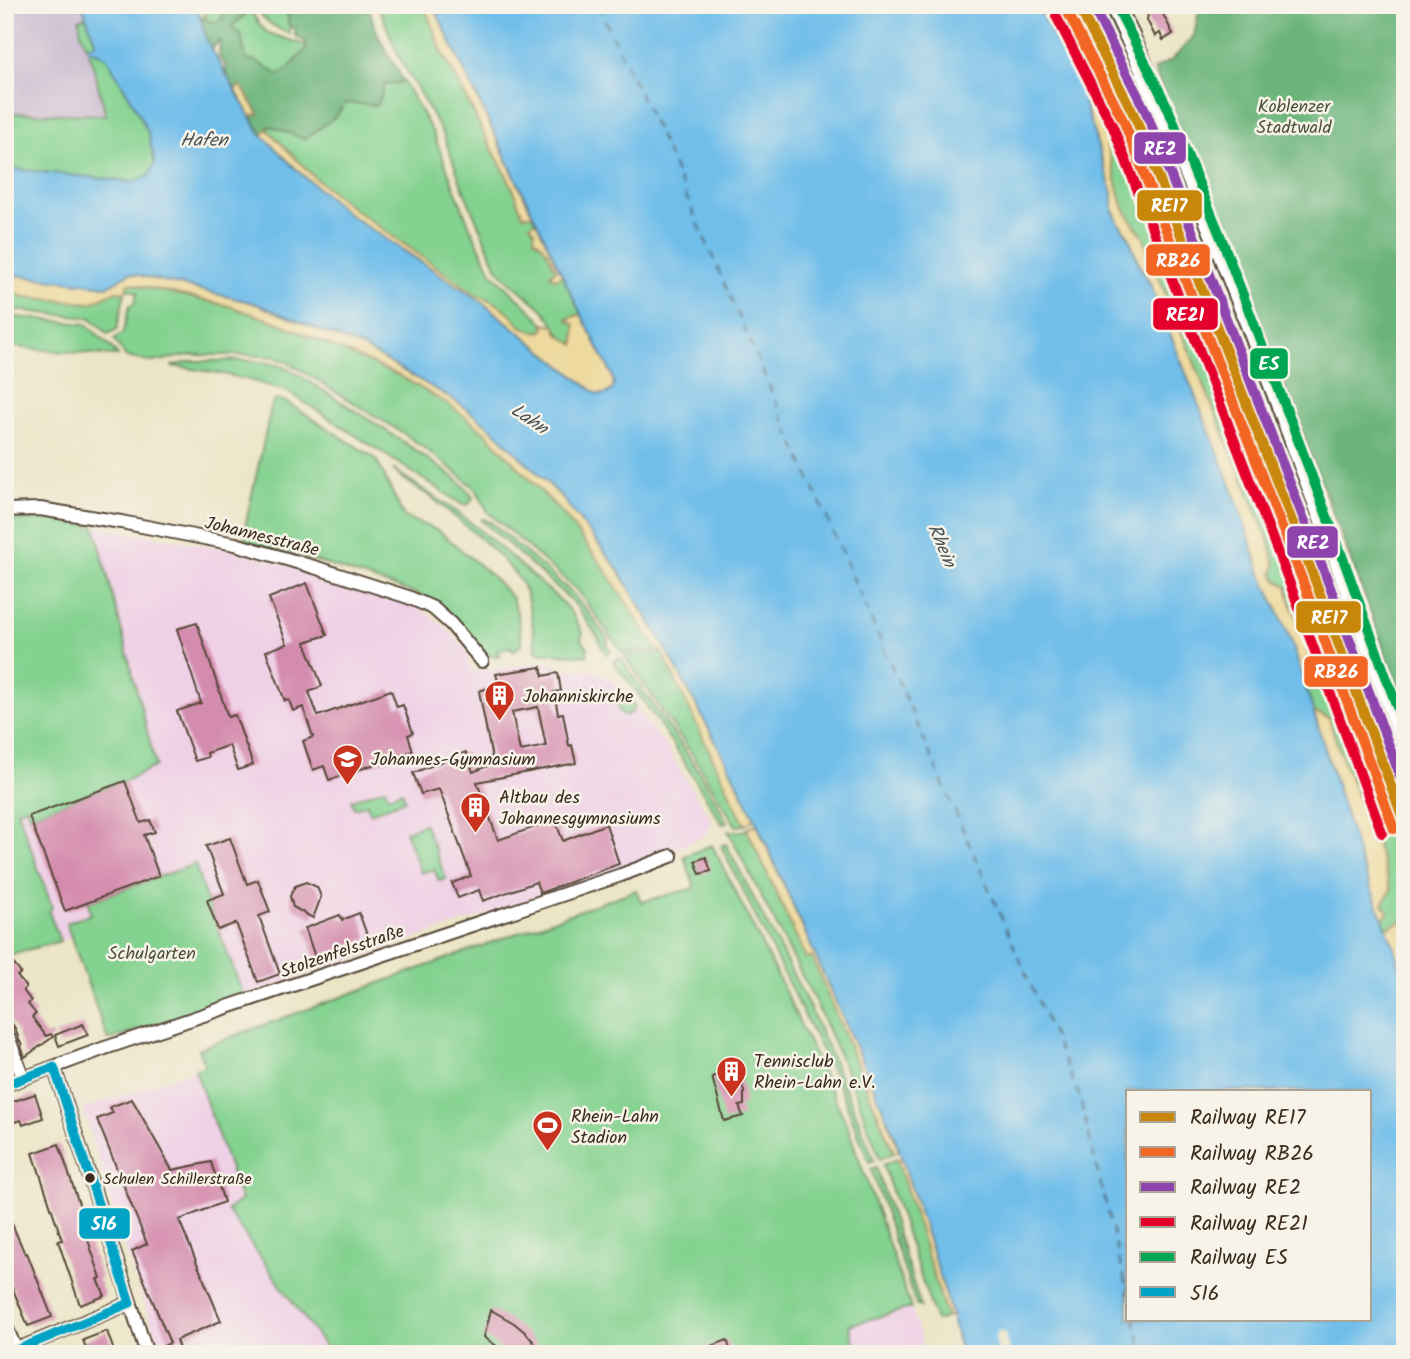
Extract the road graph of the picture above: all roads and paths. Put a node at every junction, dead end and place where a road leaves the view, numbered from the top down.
1 (1115, 5) edge
2 (5, 510) edge
3 (482, 661) dead end
4 (1405, 739) edge
5 (671, 856) dead end
6 (5, 1028) edge
7 (54, 1067) junction
8 (23, 1078) junction
9 (5, 1085) edge
10 (130, 1303) junction
11 (5, 1324) edge
12 (11, 1352) edge
13 (147, 1354) edge

1 - 4 main road
2 - 3 street, Johannesstraße
5 - 7 street, Stolzenfelsstraße
6 - 8 street
7 - 8 street, Stolzenfelsstraße
7 - 10 street
8 - 9 street, Stolzenfelsstraße
10 - 12 street
10 - 13 street
11 - 12 street

